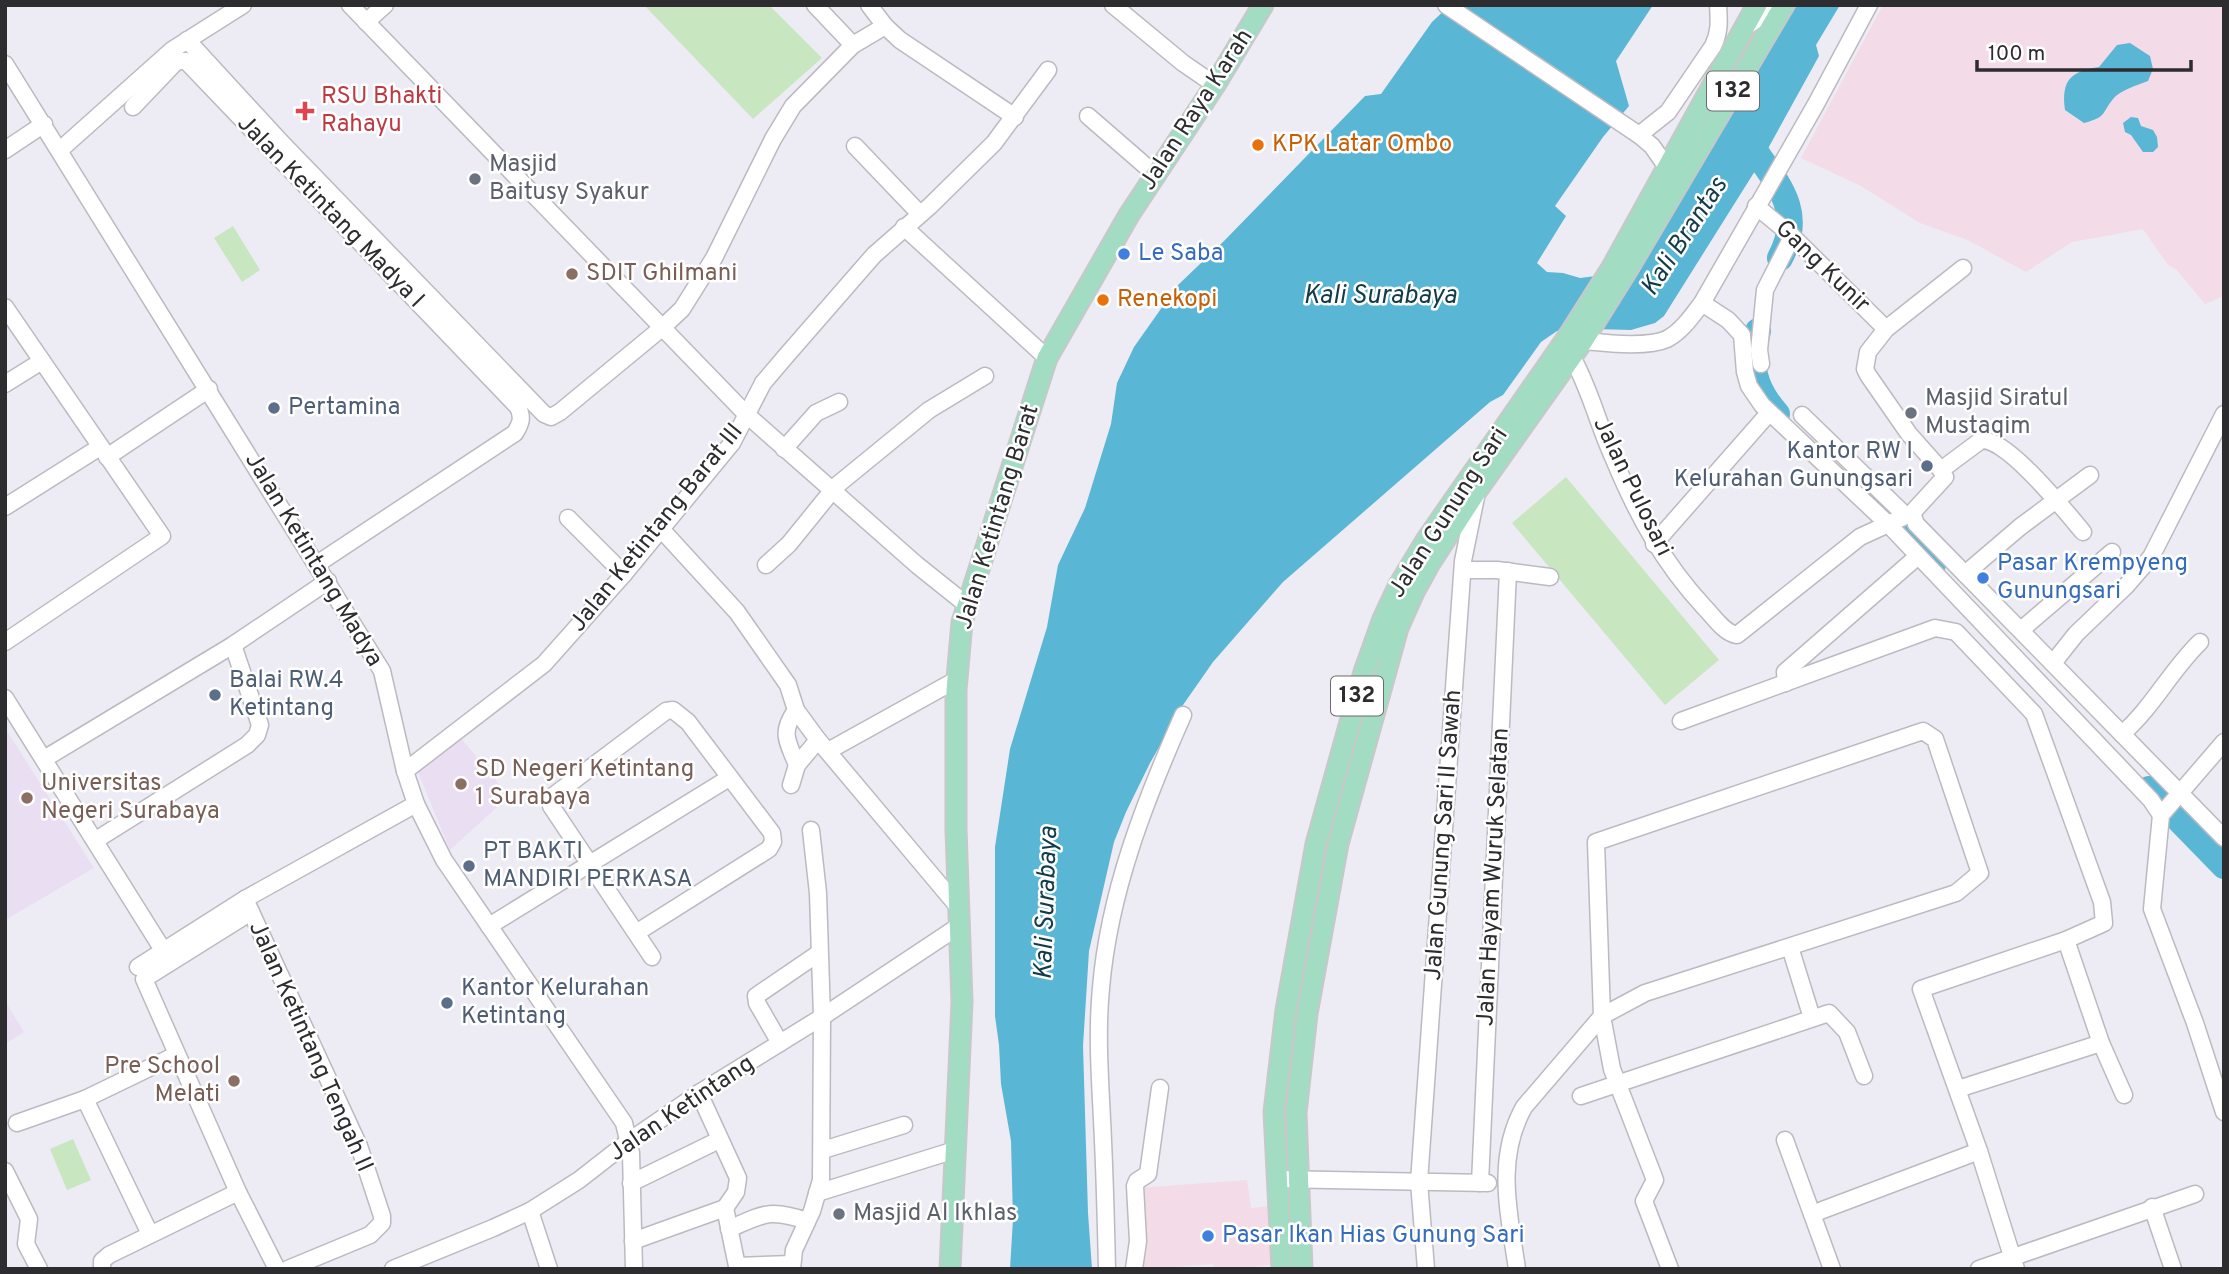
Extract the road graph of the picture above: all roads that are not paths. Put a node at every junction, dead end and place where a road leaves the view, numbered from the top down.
1 (350, 5) edge
2 (385, 5) edge
3 (815, 5) edge
4 (869, 5) edge
5 (1114, 5) edge
6 (1264, 5) edge
7 (1446, 5) edge
8 (1718, 5) edge
9 (1757, 5) edge
10 (1771, 5) edge
11 (1784, 5) edge
12 (1869, 5) edge
13 (234, 8) edge
14 (366, 22) junction
15 (885, 26) junction
16 (1744, 28) junction
17 (187, 40) junction
18 (853, 45) junction
19 (1713, 46) junction
20 (5, 64) edge
21 (1048, 70) dead end
22 (1215, 85) junction
23 (133, 107) dead end
24 (1088, 116) dead end
25 (1015, 117) junction
26 (44, 124) junction
27 (1639, 135) junction
28 (855, 146) dead end
29 (5, 150) edge
30 (60, 150) junction
31 (1666, 166) junction
32 (1156, 175) junction
33 (1756, 206) junction
34 (920, 214) junction
35 (1129, 215) joint
36 (904, 227) junction
37 (1789, 234) junction
38 (1963, 268) dead end
39 (1619, 269) junction
40 (1702, 303) junction
41 (5, 307) edge
42 (663, 327) junction
43 (1886, 329) junction
44 (1579, 340) junction
45 (1047, 358) junction
46 (1753, 358) junction
47 (43, 361) junction
48 (985, 376) dead end
49 (5, 384) edge
50 (209, 389) junction
51 (839, 402) dead end
52 (1769, 413) junction
53 (2224, 414) edge
54 (747, 415) junction
55 (784, 449) junction
56 (103, 452) junction
57 (1943, 473) junction
58 (2090, 475) dead end
59 (1478, 489) junction
60 (832, 490) junction
61 (2057, 500) junction
62 (5, 508) edge
63 (568, 518) dead end
64 (1899, 519) junction
65 (661, 529) junction
66 (2083, 532) dead end
67 (1654, 544) junction
68 (2112, 552) dead end
69 (1918, 556) junction
70 (317, 564) junction
71 (766, 565) dead end
72 (1464, 570) junction
73 (1508, 571) junction
74 (1965, 573) junction
75 (624, 574) junction
76 (1550, 576) dead end
77 (327, 581) junction
78 (967, 605) junction
79 (2021, 630) junction
80 (5, 642) edge
81 (2200, 642) dead end
82 (233, 645) junction
83 (1377, 662) junction
84 (2053, 663) junction
85 (956, 680) junction
86 (1786, 683) junction
87 (5, 698) edge
88 (796, 710) junction
89 (1183, 715) dead end
90 (1681, 721) dead end
91 (2122, 734) junction
92 (2224, 742) edge
93 (823, 746) junction
94 (44, 759) junction
95 (797, 765) junction
96 (405, 771) junction
97 (729, 778) junction
98 (791, 785) dead end
99 (2178, 796) junction
100 (416, 804) junction
101 (2162, 814) junction
102 (811, 830) dead end
103 (2224, 838) edge
104 (96, 840) junction
105 (591, 866) junction
106 (248, 905) junction
107 (959, 917) junction
108 (489, 926) junction
109 (636, 933) junction
110 (2066, 940) junction
111 (1790, 947) junction
112 (163, 950) junction
113 (819, 953) junction
114 (652, 957) dead end
115 (138, 967) dead end
116 (1602, 1016) junction
117 (822, 1017) junction
118 (1812, 1018) junction
119 (780, 1043) junction
120 (2101, 1043) junction
121 (176, 1055) junction
122 (2218, 1074) edge
123 (1864, 1076) dead end
124 (1618, 1084) junction
125 (1160, 1088) dead end
126 (1958, 1089) junction
127 (699, 1093) junction
128 (2124, 1095) dead end
129 (1581, 1096) dead end
130 (85, 1098) junction
131 (2224, 1112) edge
132 (17, 1123) dead end
133 (904, 1125) dead end
134 (719, 1140) junction
135 (1785, 1140) dead end
136 (629, 1141) junction
137 (823, 1150) junction
138 (955, 1150) junction
139 (1979, 1151) junction
140 (5, 1171) edge
141 (1276, 1179) junction
142 (1298, 1180) junction
143 (1419, 1182) junction
144 (631, 1183) junction
145 (1480, 1183) junction
146 (1504, 1183) junction
147 (238, 1192) junction
148 (817, 1193) junction
149 (2195, 1194) dead end
150 (2152, 1207) junction
151 (725, 1208) junction
152 (530, 1211) junction
153 (1812, 1214) junction
154 (807, 1221) junction
155 (729, 1229) junction
156 (149, 1234) junction
157 (633, 1241) junction
158 (429, 1262) edge
159 (2014, 1263) edge
160 (792, 1266) edge
161 (39, 1269) edge
162 (102, 1269) edge
163 (277, 1269) edge
164 (288, 1269) edge
165 (393, 1269) edge
166 (549, 1269) edge
167 (634, 1269) edge
168 (950, 1269) edge
169 (1107, 1269) edge
170 (1134, 1269) edge
171 (1282, 1269) edge
172 (1302, 1269) edge
173 (1426, 1269) edge
174 (1517, 1269) edge
175 (1671, 1269) edge
176 (1832, 1269) edge
177 (1979, 1269) edge
178 (2173, 1269) edge

1 - 14 street
2 - 14 street
3 - 18 street
4 - 15 street
5 - 22 street
6 - 22 main road, Jalan Raya Karah
7 - 27 street
8 - 19 street
9 - 16 main road, 132
10 - 16 street
11 - 39 main road, Jalan Gunung Sari / 132
12 - 33 street
13 - 17 street
14 - 42 street
15 - 18 street
15 - 25 street
16 - 19 street
16 - 31 main road, 132
17 - 30 street
17 - 42 street, Jalan Ketintang Madya I
18 - 42 street
19 - 27 street
20 - 26 street, Jalan Ketintang Madya
21 - 25 street, Jalan Ketintang Barat III
22 - 32 main road, Jalan Raya Karah
23 - 70 street, Jalan Ketintang Madya I
24 - 32 street
25 - 34 street, Jalan Ketintang Barat III
26 - 29 street
26 - 30 street, Jalan Ketintang Madya
27 - 31 street
28 - 34 street
30 - 50 street, Jalan Ketintang Madya
31 - 39 main road, Jalan Gunung Sari / 132
32 - 35 main road, Jalan Raya Karah
33 - 37 street, Gang Kunir
33 - 40 street
34 - 36 street, Jalan Ketintang Barat III
35 - 45 main road, Jalan Ketintang Barat
36 - 45 street
36 - 54 street, Jalan Ketintang Barat III
37 - 43 street, Gang Kunir
37 - 46 street
38 - 43 street
39 - 44 main road, Jalan Gunung Sari / 132
40 - 44 street
40 - 46 street
41 - 47 street
42 - 54 street
43 - 57 street
44 - 59 main road, Jalan Gunung Sari / 132
44 - 67 street, Jalan Pulosari
44 - 83 main road, Jalan Gunung Sari / 132
45 - 78 main road, Jalan Ketintang Barat
46 - 52 street
47 - 49 street
47 - 56 street
48 - 60 street
50 - 56 street
50 - 70 street, Jalan Ketintang Madya
51 - 55 street
52 - 64 street
52 - 67 street
53 - 84 street
54 - 55 street
54 - 65 street, Jalan Ketintang Barat III
55 - 60 street
56 - 62 street
56 - 80 street
57 - 61 street
57 - 64 street
58 - 61 street
59 - 72 street, Jalan Gunung Sari II Sawah
59 - 83 main road, Jalan Gunung Sari / 132
60 - 71 street
60 - 78 street
61 - 66 street
61 - 74 street
63 - 75 street
64 - 67 street, Jalan Pulosari
64 - 69 street
64 - 74 street
65 - 75 street, Jalan Ketintang Barat III
65 - 88 street
68 - 79 street
69 - 86 street
69 - 101 street
70 - 77 street, Jalan Ketintang Madya
72 - 73 street
72 - 143 street, Jalan Gunung Sari II Sawah
73 - 76 street
73 - 145 street, Jalan Hayam Wuruk Selatan
74 - 79 street
75 - 96 street, Jalan Ketintang Barat III
77 - 82 street
77 - 96 street, Jalan Ketintang Madya
78 - 85 main road, Jalan Ketintang Barat
79 - 84 street
81 - 91 street
82 - 94 street
82 - 104 street
83 - 141 main road, Jalan Gunung Sari / 132
83 - 142 main road, Jalan Gunung Sari / 132
84 - 91 street
85 - 93 street
85 - 107 main road, Jalan Ketintang Barat
86 - 90 street
86 - 110 street
87 - 94 street
88 - 93 street
88 - 95 street
89 - 169 street
91 - 99 street
92 - 99 street
93 - 95 street
93 - 107 street
94 - 104 street
95 - 98 street
96 - 100 street, Jalan Ketintang Madya
97 - 105 street
97 - 105 street
97 - 109 street
99 - 101 street
99 - 103 street
100 - 106 street
100 - 108 street, Jalan Ketintang Madya
101 - 122 street
102 - 113 street
104 - 112 street
105 - 108 street
105 - 109 street
106 - 112 street
106 - 121 street, Jalan Ketintang Tengah II
106 - 164 street, Jalan Ketintang Tengah II
107 - 117 street, Jalan Ketintang
107 - 138 main road, Jalan Ketintang Barat
108 - 136 street, Jalan Ketintang Madya
109 - 114 street
110 - 120 street
110 - 126 street
111 - 116 street
111 - 116 street
111 - 118 street
112 - 115 street
113 - 117 street
113 - 119 street
116 - 124 street
116 - 146 street
117 - 119 street, Jalan Ketintang
117 - 137 street
118 - 123 street
118 - 124 street
119 - 127 street, Jalan Ketintang
120 - 126 street
120 - 128 street
121 - 130 street
121 - 147 street, Jalan Ketintang Tengah II
122 - 131 street
124 - 129 street
124 - 175 street
125 - 170 street
126 - 139 street
127 - 134 street
127 - 136 street, Jalan Ketintang
130 - 132 street
130 - 156 street
133 - 137 street
134 - 144 street
134 - 151 street
135 - 153 street
136 - 144 street
136 - 152 street, Jalan Ketintang
137 - 148 street
138 - 148 street
138 - 168 main road, Jalan Ketintang Barat
139 - 153 street
139 - 159 street
140 - 161 street
141 - 142 street
141 - 171 main road, Jalan Gunung Sari / 132
142 - 143 street
142 - 172 main road, Jalan Gunung Sari / 132
143 - 145 street
143 - 173 street, Jalan Gunung Sari II Sawah
144 - 157 street
145 - 146 street
146 - 174 street
147 - 156 street
147 - 163 street, Jalan Ketintang Tengah II
148 - 154 street
149 - 150 street
150 - 159 street
150 - 178 street
151 - 155 street
151 - 157 street
152 - 158 street, Jalan Ketintang
152 - 166 street
153 - 176 street
154 - 155 street
154 - 160 street
155 - 160 street
156 - 162 street
157 - 167 street
158 - 165 street, Jalan Ketintang
159 - 177 street

